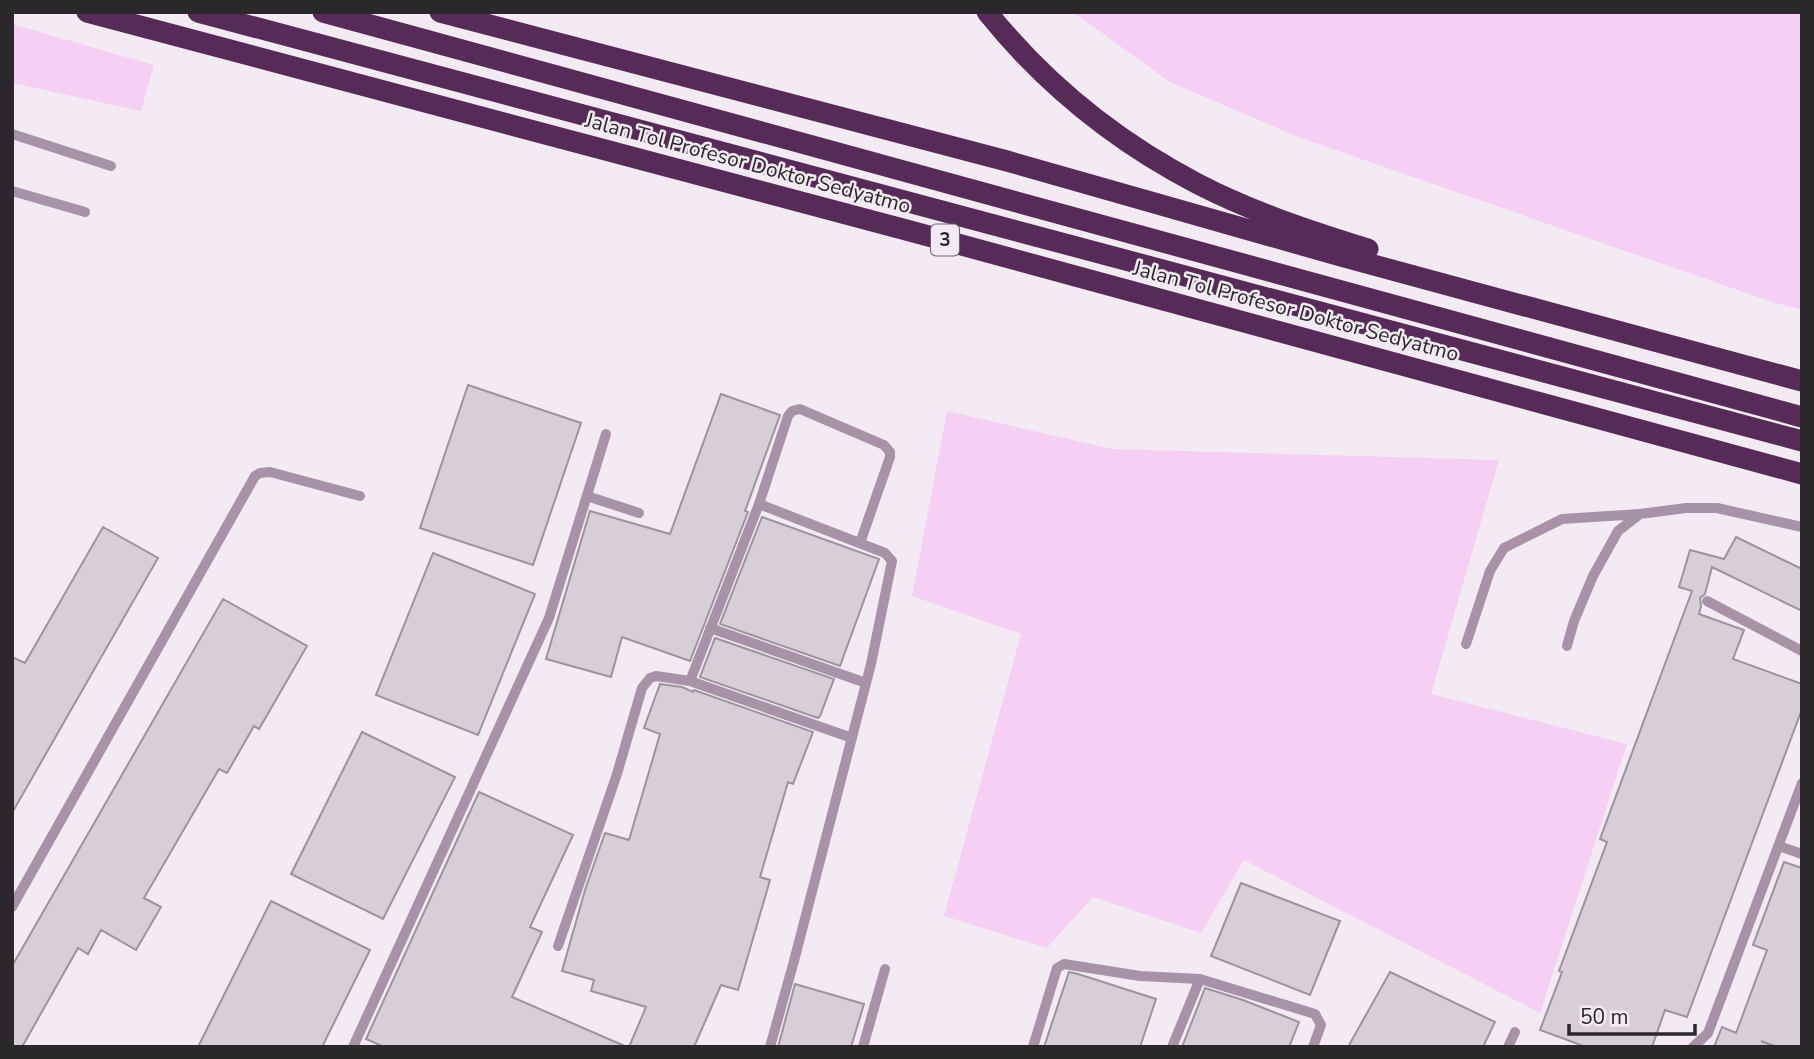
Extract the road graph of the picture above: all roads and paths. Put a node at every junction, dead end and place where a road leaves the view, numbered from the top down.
1 (87, 12) edge
2 (198, 12) edge
3 (323, 12) edge
4 (440, 12) edge
5 (988, 12) edge
6 (12, 134) edge
7 (111, 166) dead end
8 (12, 191) edge
9 (85, 212) dead end
10 (1802, 379) edge
11 (1802, 417) edge
12 (606, 434) dead end
13 (1802, 442) edge
14 (1802, 474) edge
15 (360, 496) dead end
16 (587, 496) junction
17 (759, 504) junction
18 (639, 513) dead end
19 (1640, 514) junction
20 (1802, 527) edge
21 (860, 543) junction
22 (1707, 601) dead end
23 (710, 628) junction
24 (1466, 644) dead end
25 (1567, 646) dead end
26 (1802, 651) edge
27 (690, 681) junction
28 (866, 683) junction
29 (852, 738) junction
30 (1802, 783) edge
31 (1779, 846) junction
32 (1802, 854) edge
33 (12, 906) edge
34 (558, 946) dead end
35 (885, 969) dead end
36 (1200, 979) junction
37 (1516, 1032) dead end
38 (353, 1047) edge
39 (770, 1047) edge
40 (863, 1047) edge
41 (1033, 1047) edge
42 (1172, 1047) edge
43 (1312, 1047) edge
44 (1508, 1047) edge
45 (1693, 1047) edge

1 - 14 highway, Jalan Tol Profesor Doktor Sedyatmo / 3
2 - 13 highway, Jalan Tol Profesor Doktor Sedyatmo / 3
3 - 11 highway, Jalan Tol Profesor Doktor Sedyatmo
4 - 10 highway
5 - 10 highway
6 - 7 lane
8 - 9 lane
12 - 16 lane
15 - 33 lane
16 - 18 lane
16 - 38 lane
17 - 21 lane
17 - 21 lane
17 - 23 lane
19 - 20 lane
19 - 24 lane
19 - 25 lane
21 - 28 lane
22 - 26 lane
23 - 27 lane
23 - 28 lane
27 - 29 lane
27 - 34 lane
28 - 29 lane
29 - 39 lane
30 - 31 lane
31 - 32 lane
31 - 45 lane
35 - 40 lane
36 - 41 lane
36 - 42 lane
36 - 43 lane
37 - 44 lane

